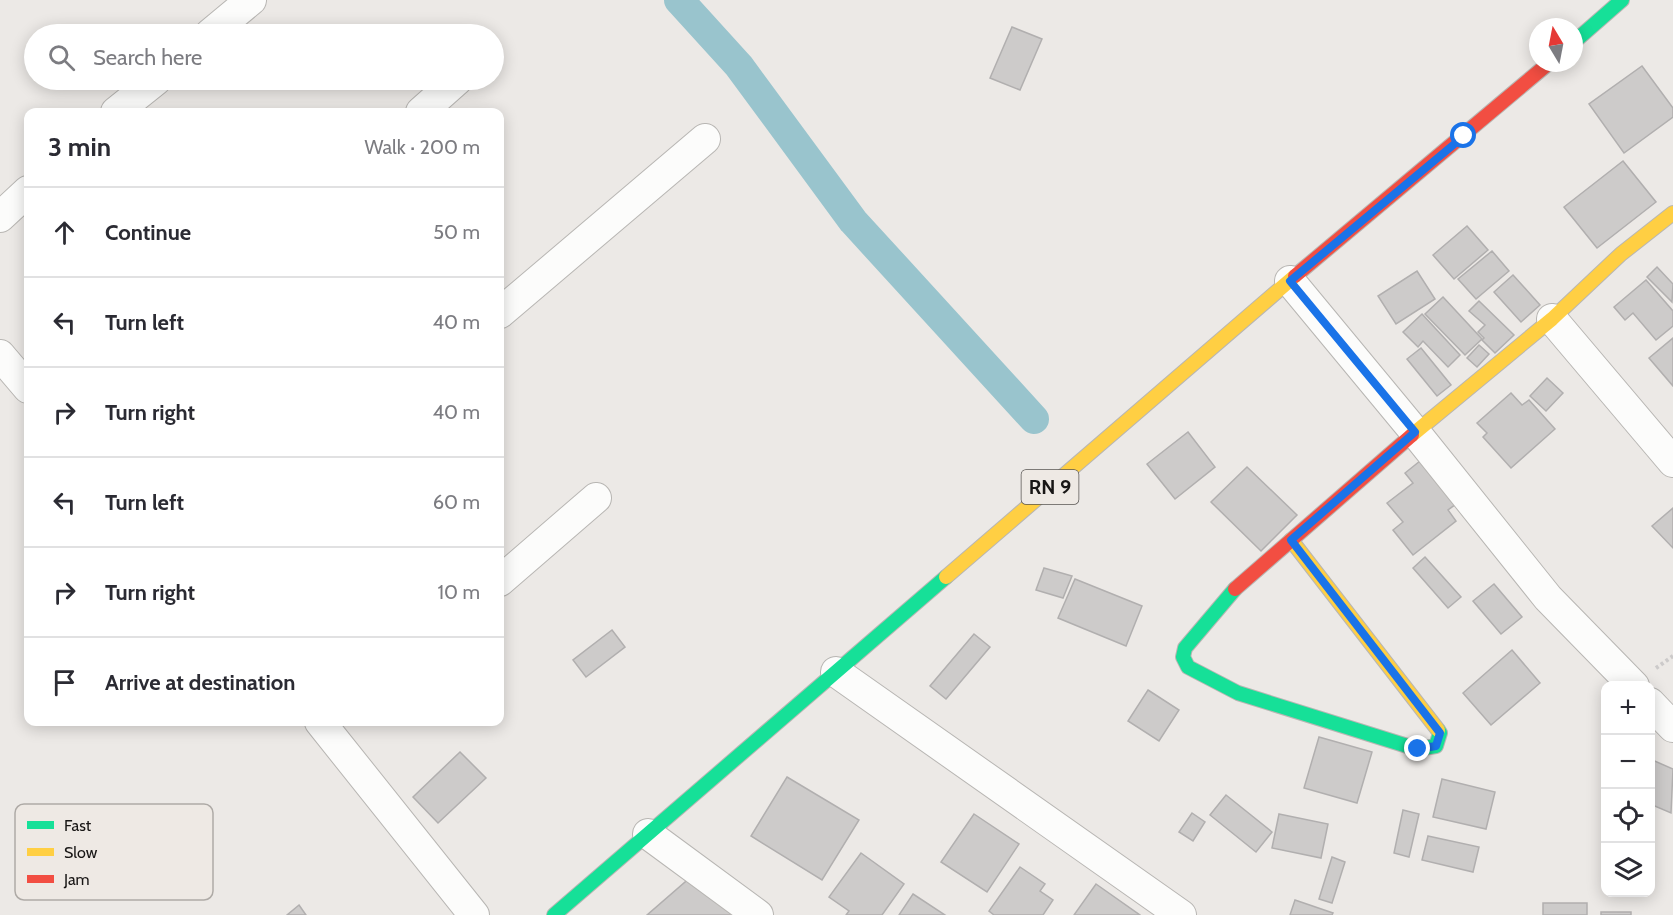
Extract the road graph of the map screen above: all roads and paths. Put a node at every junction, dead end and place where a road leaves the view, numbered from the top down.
1 (251, 0) edge
2 (1622, 0) edge
3 (222, 24) edge
4 (1583, 34) edge
5 (1538, 72) edge
6 (144, 90) edge
7 (446, 90) edge
8 (121, 108) edge
9 (426, 108) edge
10 (705, 139) dead end
11 (24, 195) edge
12 (1673, 213) edge
13 (0, 217) edge
14 (1290, 281) junction
15 (504, 310) edge
16 (1552, 319) junction
17 (0, 356) edge
18 (24, 383) edge
19 (1415, 432) junction
20 (1673, 462) edge
21 (596, 498) dead end
22 (1291, 540) junction
23 (504, 578) edge
24 (836, 672) junction
25 (1629, 681) edge
26 (1655, 708) edge
27 (331, 726) edge
28 (1673, 727) edge
29 (648, 834) junction
30 (474, 915) edge
31 (554, 915) edge
32 (758, 915) edge
33 (1181, 915) edge

1 - 3 street
2 - 4 main road
5 - 14 main road, RN 9
6 - 8 street
7 - 9 street
10 - 15 street
11 - 13 street
12 - 16 main road
14 - 19 street
14 - 24 main road, RN 9
16 - 19 main road
16 - 20 street
17 - 18 street
19 - 22 main road
19 - 25 street
21 - 23 street
22 - 22 main road
24 - 29 main road, RN 9
24 - 33 street
26 - 28 street
27 - 30 street
29 - 31 main road, RN 9
29 - 32 street

